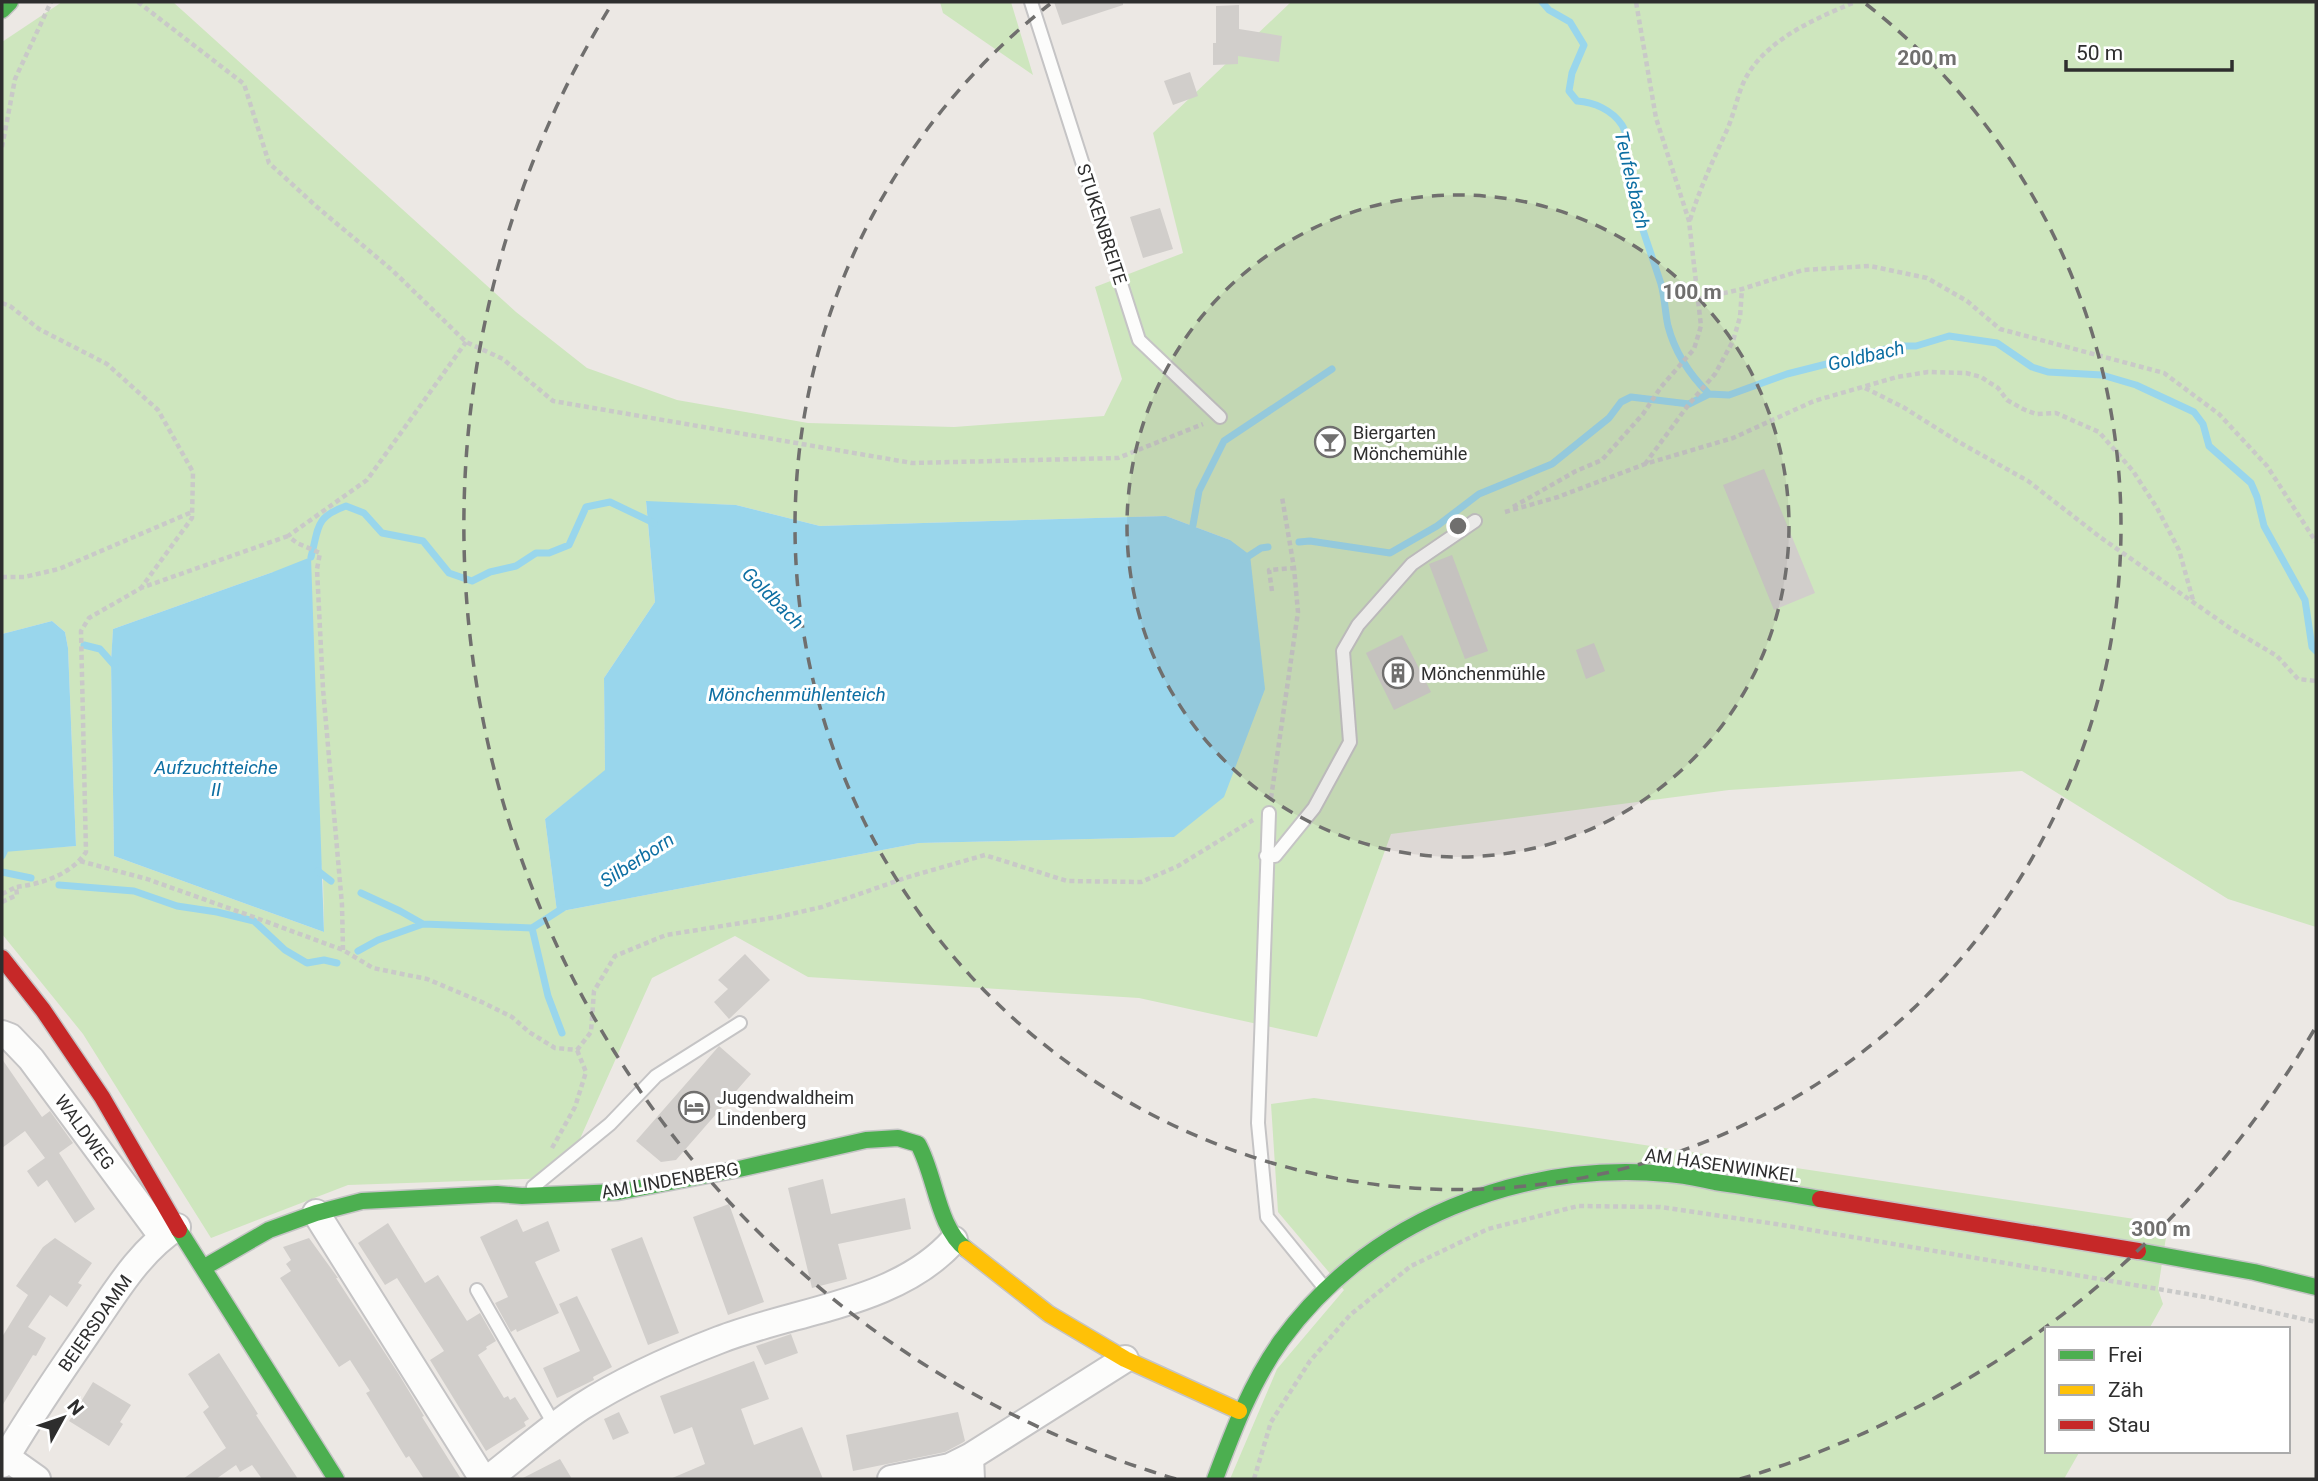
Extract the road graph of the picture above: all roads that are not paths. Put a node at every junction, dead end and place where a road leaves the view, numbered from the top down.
1 (10, 2) edge
2 (1031, 2) edge
3 (2, 10) edge
4 (1220, 417) road end
5 (1475, 521) dead end
6 (1269, 813) road end
7 (1266, 856) junction
8 (2, 958) edge
9 (740, 1023) dead end
10 (2, 1034) edge
11 (522, 1196) junction
12 (316, 1213) junction
13 (169, 1232) junction
14 (954, 1240) junction
15 (203, 1268) junction
16 (2316, 1287) edge
17 (1326, 1289) junction
18 (477, 1290) dead end
19 (1125, 1359) junction
20 (1239, 1411) junction
21 (555, 1426) junction
22 (7, 1446) edge
23 (971, 1468) edge
24 (37, 1479) edge
25 (336, 1479) edge
26 (486, 1479) edge
27 (891, 1479) edge
28 (1215, 1479) edge

1 - 3 street
2 - 4 lane, STUKENBREITE
5 - 7 lane
6 - 7 lane
7 - 17 lane
8 - 13 street
9 - 11 lane
10 - 13 street, WALDWEG
11 - 12 street, AM LINDENBERG
11 - 14 street, AM LINDENBERG
12 - 15 street, AM LINDENBERG
12 - 26 street
13 - 15 street
13 - 22 street, BEIERSDAMM
14 - 19 street
14 - 21 street
15 - 25 street
16 - 17 street, AM HASENWINKEL
17 - 20 street, AM HASENWINKEL
18 - 21 lane
19 - 20 street
19 - 23 street
20 - 28 street, AM HASENWINKEL
21 - 26 street
22 - 24 street
23 - 27 street

